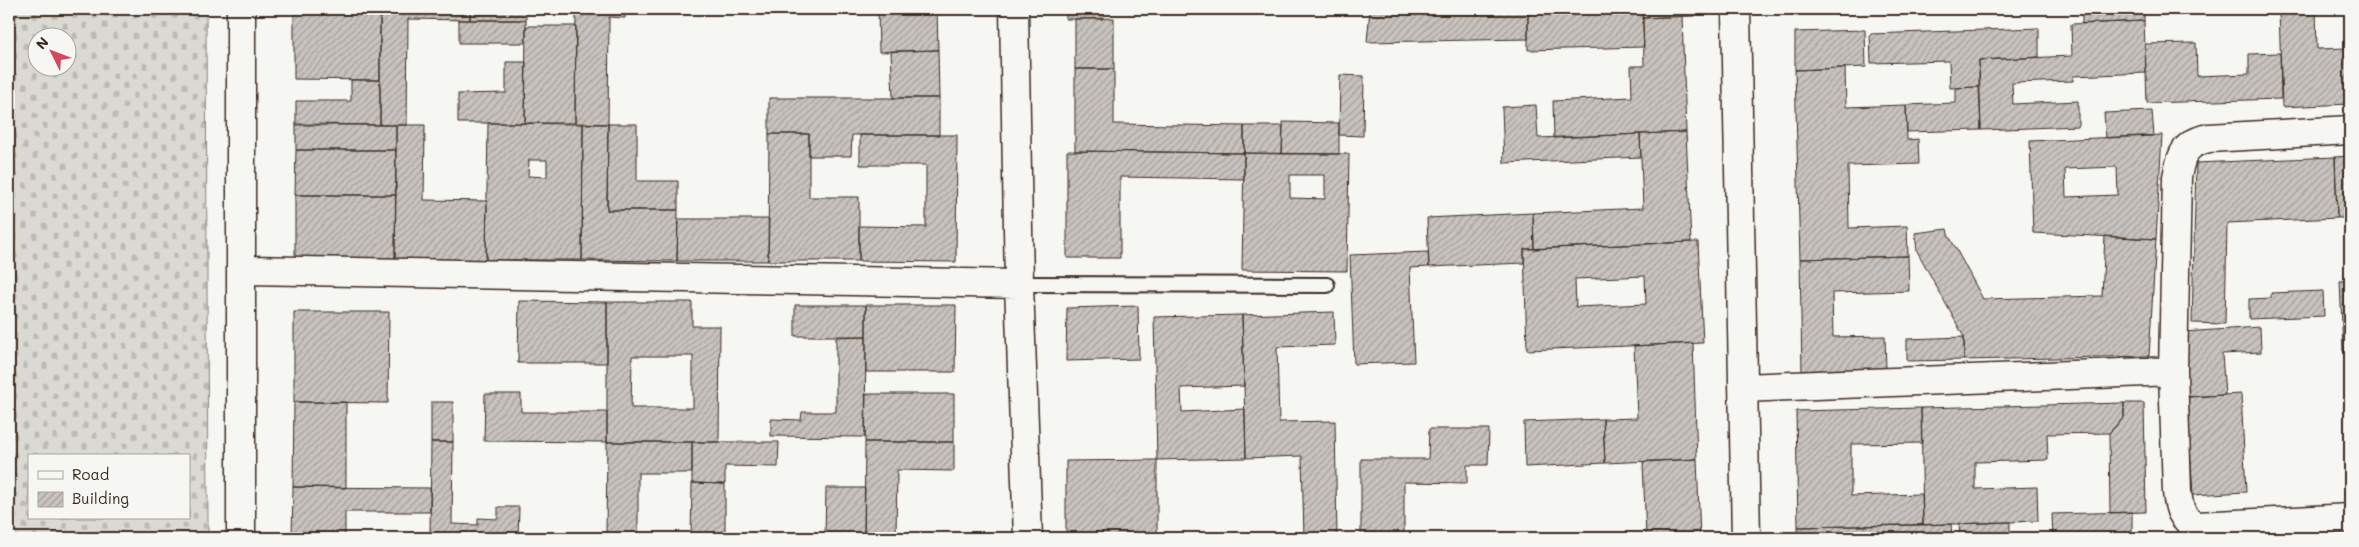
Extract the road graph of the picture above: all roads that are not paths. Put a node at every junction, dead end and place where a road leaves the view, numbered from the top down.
1 (241, 9) edge
2 (1014, 9) edge
3 (1736, 9) edge
4 (2350, 130) edge
5 (242, 270) junction
6 (1019, 284) junction
7 (1327, 285) dead end
8 (2173, 371) junction
9 (1743, 388) junction
10 (2350, 518) edge
11 (240, 538) edge
12 (1028, 538) edge
13 (1746, 538) edge

1 - 5 street
2 - 6 street
3 - 9 street
4 - 8 street
5 - 6 street
5 - 11 street
6 - 7 lane
6 - 12 street
8 - 9 street
8 - 10 street
9 - 13 street

